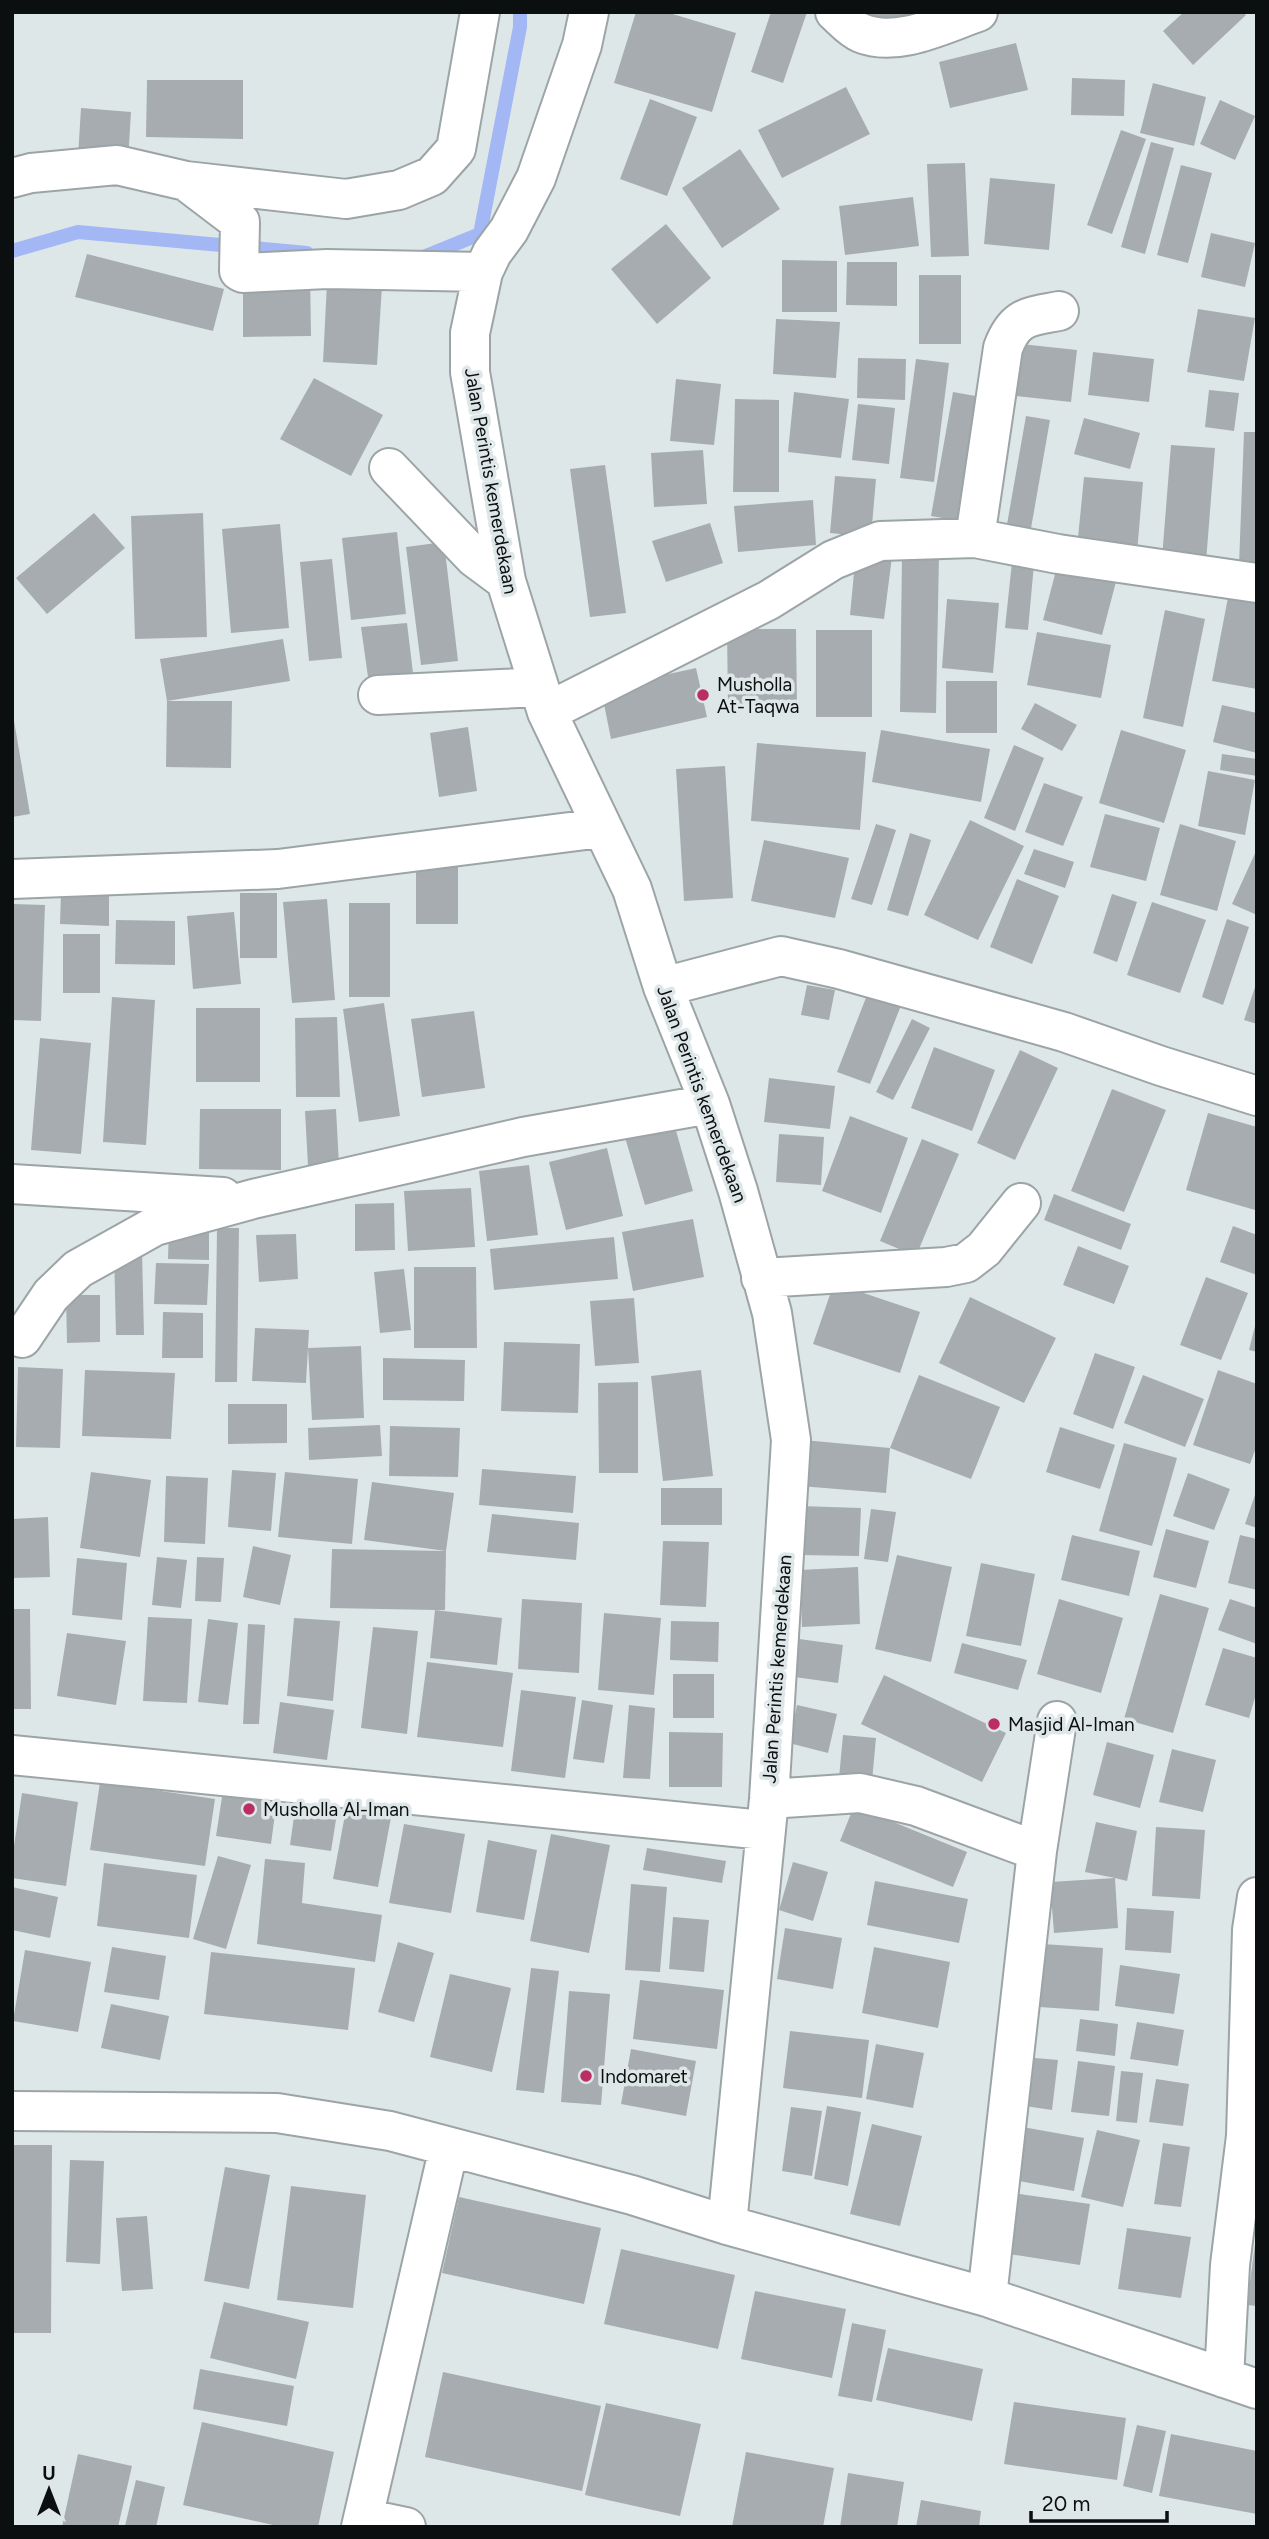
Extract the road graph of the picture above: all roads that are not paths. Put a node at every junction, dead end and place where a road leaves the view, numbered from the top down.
1 (480, 12) edge
2 (589, 12) edge
3 (835, 12) edge
4 (978, 12) edge
5 (12, 178) edge
6 (186, 181) junction
7 (483, 272) junction
8 (1059, 311) dead end
9 (390, 468) dead end
10 (975, 538) junction
11 (506, 581) junction
12 (1257, 583) edge
13 (378, 695) dead end
14 (543, 700) junction
15 (601, 828) junction
16 (12, 879) edge
17 (663, 987) junction
18 (1257, 1096) edge
19 (710, 1104) junction
20 (12, 1184) edge
21 (253, 1199) junction
22 (1021, 1203) dead end
23 (761, 1278) junction
24 (22, 1338) dead end
25 (1057, 1721) dead end
26 (12, 1755) edge
27 (766, 1814) junction
28 (1037, 1851) junction
29 (1257, 1897) edge
30 (12, 2111) edge
31 (449, 2147) junction
32 (727, 2225) junction
33 (987, 2297) junction
34 (1240, 2384) edge
35 (362, 2523) edge
36 (406, 2527) edge

1 - 6 street
2 - 7 street, Jalan Perintis kemerdekaan
3 - 4 street
5 - 6 street
6 - 7 street
7 - 11 street, Jalan Perintis kemerdekaan
8 - 10 street
9 - 11 street
10 - 12 street
10 - 14 street
11 - 14 street, Jalan Perintis kemerdekaan
13 - 14 street
14 - 15 street, Jalan Perintis kemerdekaan
15 - 16 street
15 - 17 street, Jalan Perintis kemerdekaan
17 - 18 street
17 - 19 street, Jalan Perintis kemerdekaan
19 - 21 street
19 - 23 street, Jalan Perintis kemerdekaan
20 - 21 street
21 - 24 street
22 - 23 street
23 - 27 street, Jalan Perintis kemerdekaan
25 - 28 street
26 - 27 street
27 - 28 street
27 - 32 street, Jalan Perintis kemerdekaan
28 - 33 street
29 - 34 street
30 - 31 street
31 - 32 street
31 - 35 street
32 - 33 street
33 - 34 street
35 - 36 street

